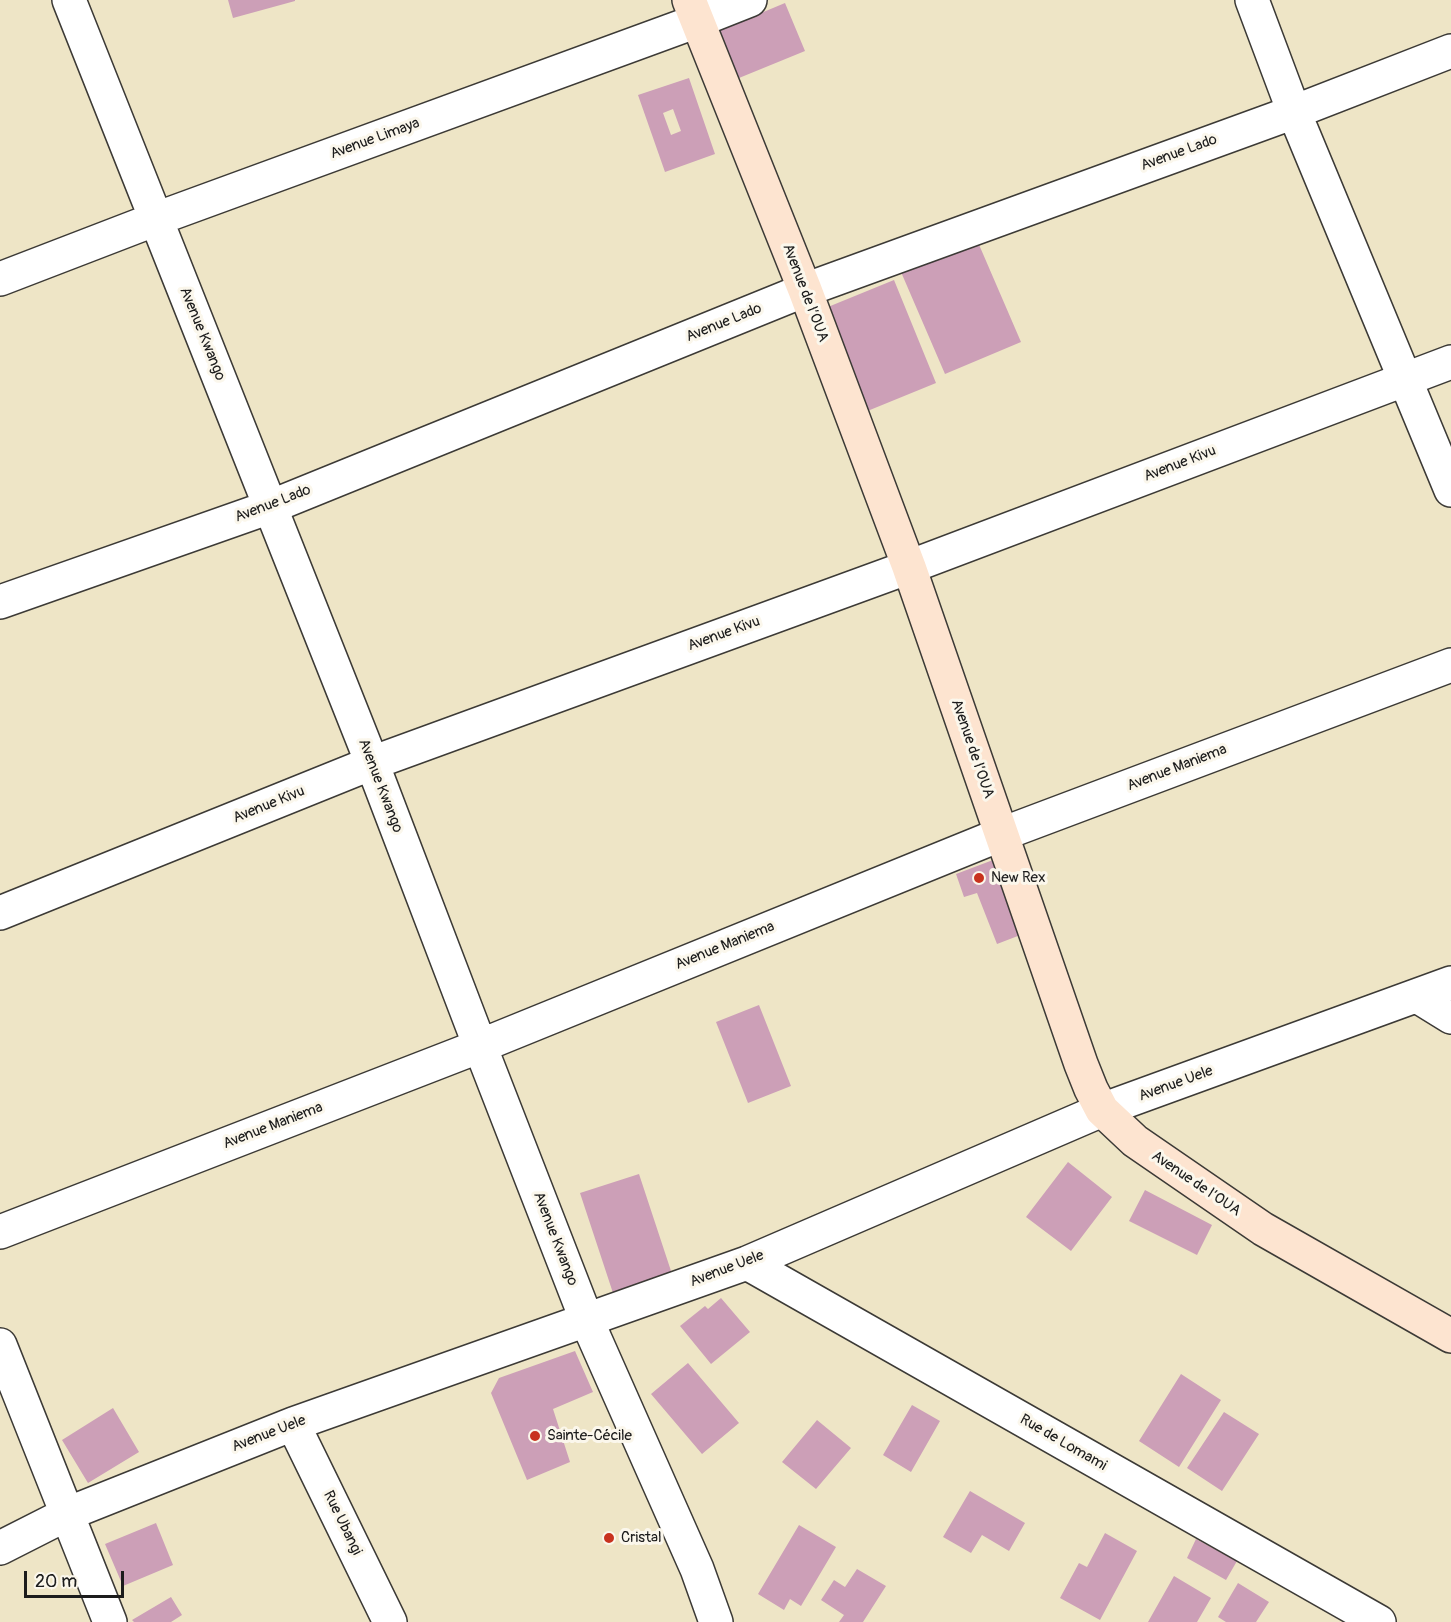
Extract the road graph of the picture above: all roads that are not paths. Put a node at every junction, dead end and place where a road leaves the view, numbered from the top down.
1 (69, 0) edge
2 (750, 0) edge
3 (1252, 0) edge
4 (693, 11) edge
5 (1451, 51) edge
6 (1294, 112) junction
7 (156, 219) junction
8 (0, 279) edge
9 (805, 290) junction
10 (1451, 362) edge
11 (1404, 379) junction
12 (1451, 490) edge
13 (270, 507) junction
14 (909, 567) junction
15 (0, 602) edge
16 (1451, 665) edge
17 (372, 763) junction
18 (1002, 834) junction
19 (0, 913) edge
20 (1451, 983) edge
21 (1417, 996) junction
22 (1451, 1017) edge
23 (480, 1046) junction
24 (1102, 1110) junction
25 (0, 1232) edge
26 (747, 1263) junction
27 (586, 1321) junction
28 (1451, 1336) edge
29 (0, 1345) edge
30 (293, 1424) junction
31 (67, 1514) junction
32 (0, 1548) edge
33 (110, 1622) edge
34 (390, 1622) edge
35 (716, 1622) edge
36 (1379, 1622) edge

1 - 7 street, Avenue Kwango
2 - 4 street, Avenue Limaya
3 - 6 street
4 - 7 street, Avenue Limaya
4 - 9 street, Avenue de l’OUA
5 - 6 street, Avenue Lado
6 - 9 street, Avenue Lado
6 - 11 street
7 - 8 street, Avenue Limaya
7 - 13 street, Avenue Kwango
9 - 13 street, Avenue Lado
9 - 14 street, Avenue de l’OUA
10 - 11 street, Avenue Kivu
11 - 12 street
11 - 14 street, Avenue Kivu
13 - 15 street, Avenue Lado
13 - 17 street, Avenue Kwango
14 - 17 street, Avenue Kivu
14 - 18 street, Avenue de l’OUA
16 - 18 street, Avenue Maniema
17 - 19 street, Avenue Kivu
17 - 23 street, Avenue Kwango
18 - 23 street, Avenue Maniema
18 - 24 street, Avenue de l’OUA
20 - 21 street, Avenue Uele
21 - 22 street
21 - 24 street, Avenue Uele
23 - 25 street, Avenue Maniema
23 - 27 street, Avenue Kwango
24 - 26 street, Avenue Uele
24 - 28 street, Avenue de l’OUA
26 - 27 street, Avenue Uele
26 - 36 street, Rue de Lomami
27 - 30 street, Avenue Uele
27 - 35 street, Avenue Kwango
29 - 31 street
30 - 31 street, Avenue Uele
30 - 34 street, Rue Ubangi
31 - 32 street, Avenue Uele
31 - 33 street

